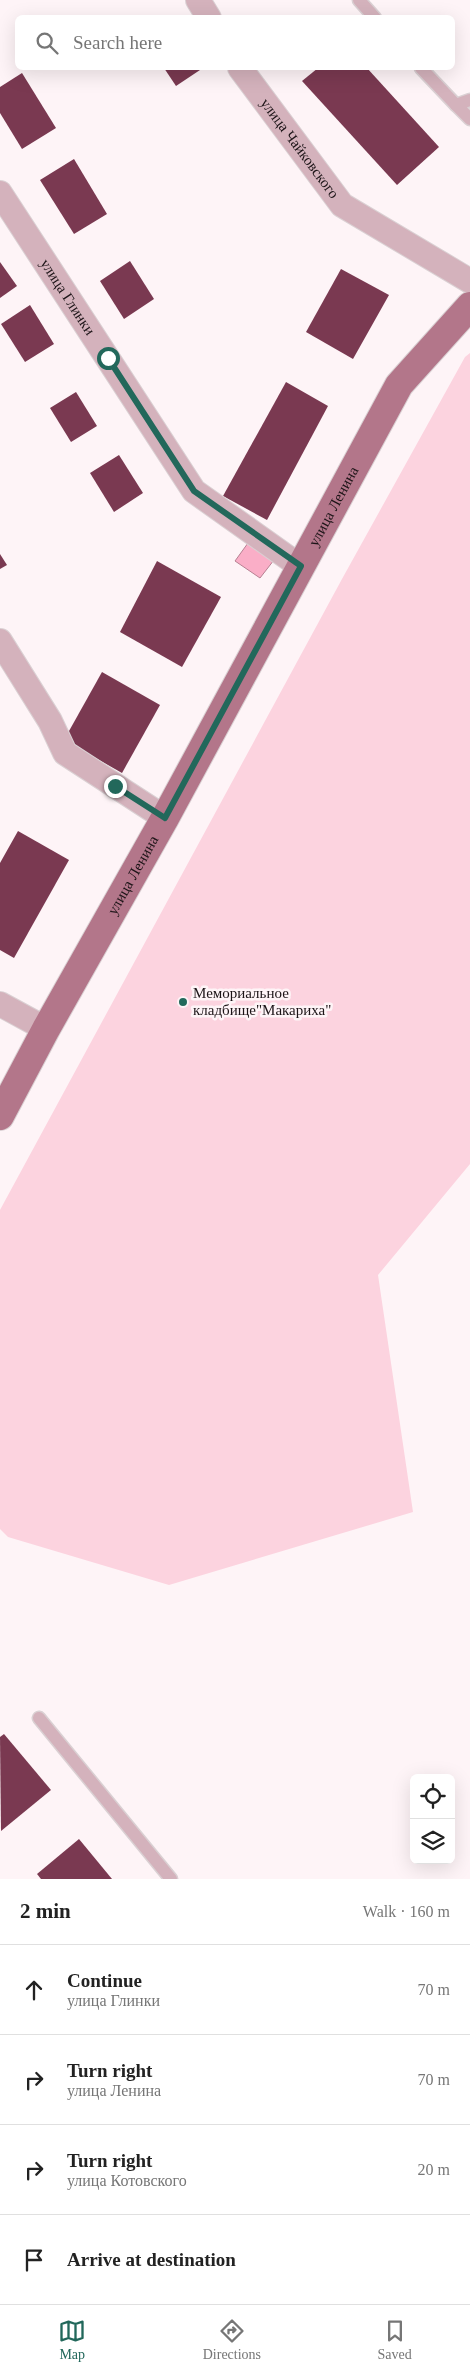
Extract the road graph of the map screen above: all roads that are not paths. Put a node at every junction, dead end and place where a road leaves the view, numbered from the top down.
1 (198, 0) edge
2 (359, 0) edge
3 (207, 15) edge
4 (373, 15) edge
5 (241, 70) edge
6 (423, 70) edge
7 (470, 100) edge
8 (456, 106) junction
9 (470, 119) edge
10 (0, 193) edge
11 (470, 281) edge
12 (470, 306) edge
13 (301, 566) junction
14 (0, 641) edge
15 (165, 818) junction
16 (0, 1004) edge
17 (46, 1029) junction
18 (0, 1116) edge
19 (39, 1718) dead end
20 (172, 1879) edge

1 - 3 street
2 - 4 lane
5 - 11 street, улица Чайковского
6 - 8 lane
7 - 8 lane
8 - 9 lane
10 - 13 street, улица Глинки
12 - 13 main road, улица Ленина
13 - 15 main road, улица Ленина
14 - 15 street
15 - 17 main road, улица Ленина
16 - 17 street
17 - 18 main road, улица Ленина
19 - 20 lane

